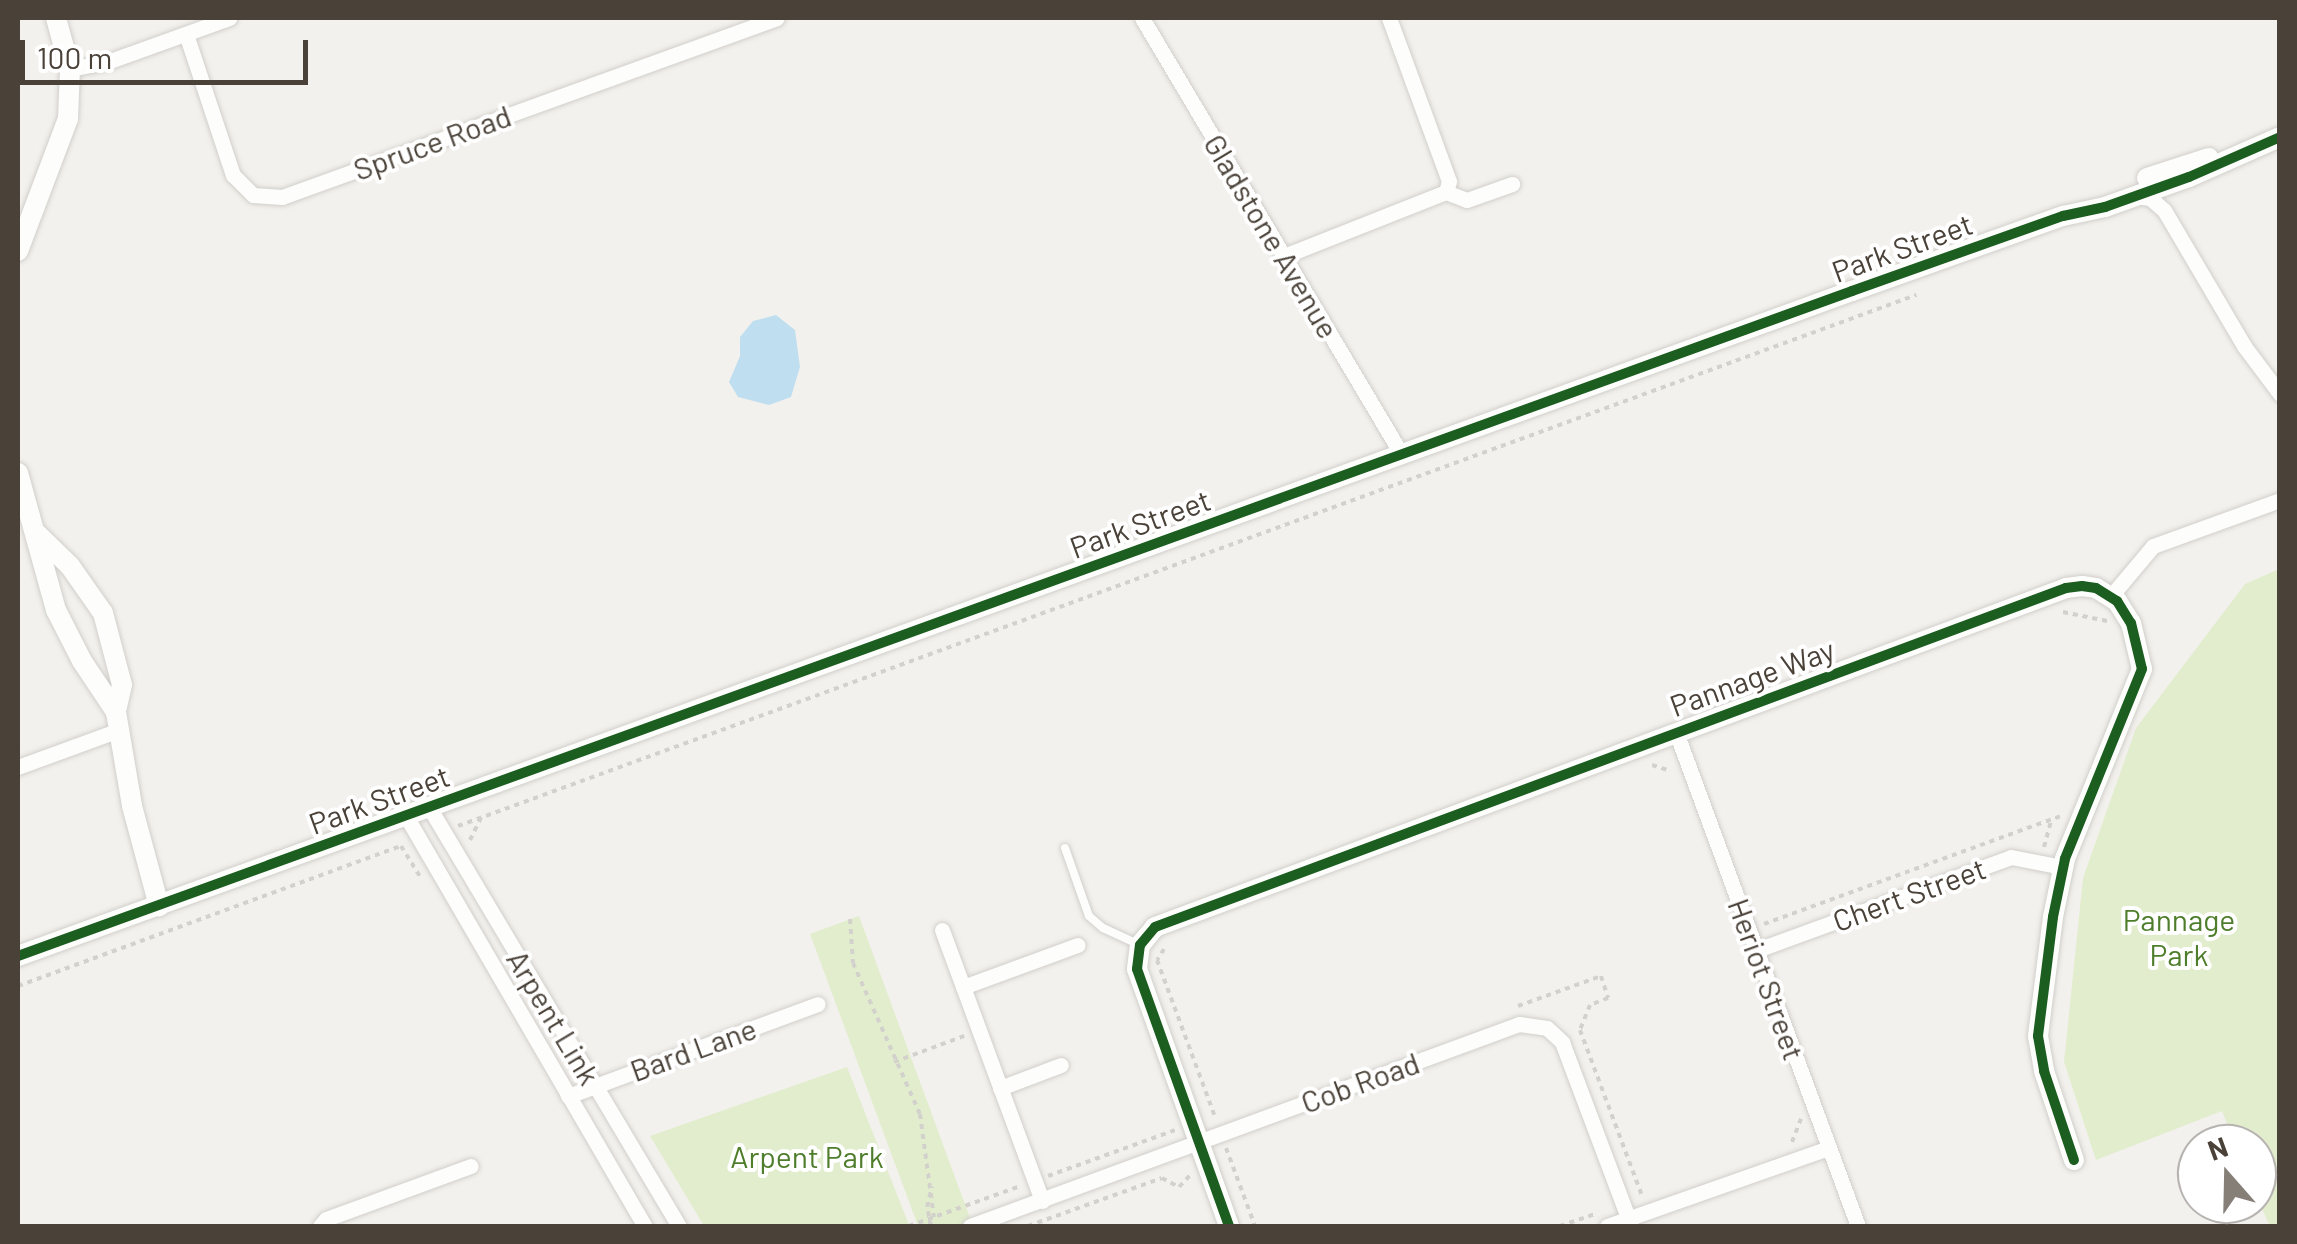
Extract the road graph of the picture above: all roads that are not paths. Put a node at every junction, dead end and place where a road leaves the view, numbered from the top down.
1 (56, 18) edge
2 (229, 18) edge
3 (777, 18) edge
4 (1142, 18) edge
5 (1389, 18) edge
6 (186, 34) junction
7 (70, 69) junction
8 (2280, 137) edge
9 (2246, 149) junction
10 (1512, 184) dead end
11 (1446, 192) junction
12 (2136, 196) junction
13 (2063, 216) junction
14 (18, 251) edge
15 (1284, 256) junction
16 (2280, 394) edge
17 (1402, 455) junction
18 (18, 474) edge
19 (2280, 500) edge
20 (26, 525) edge
21 (2111, 596) junction
22 (118, 721) junction
23 (1679, 740) junction
24 (18, 767) edge
25 (429, 808) junction
26 (406, 816) junction
27 (1064, 848) dead end
28 (2063, 867) junction
29 (158, 906) junction
30 (942, 930) dead end
31 (1078, 945) dead end
32 (1140, 945) junction
33 (1756, 950) junction
34 (18, 956) edge
35 (963, 988) junction
36 (818, 1004) dead end
37 (1061, 1064) dead end
38 (595, 1085) junction
39 (1000, 1088) junction
40 (568, 1096) junction
41 (1198, 1142) junction
42 (1828, 1148) junction
43 (2074, 1160) dead end
44 (472, 1166) dead end
45 (1042, 1200) junction
46 (1629, 1223) edge
47 (320, 1226) edge
48 (644, 1226) edge
49 (679, 1226) edge
50 (970, 1226) edge
51 (1230, 1226) edge
52 (1607, 1226) edge
53 (1858, 1226) edge

1 - 7 street
2 - 6 street
3 - 6 street, Spruce Road
4 - 15 street, Gladstone Avenue
5 - 11 street
6 - 7 street
7 - 14 street
8 - 9 street, Park Street
9 - 12 street, Park Street
9 - 13 street, Park Street
10 - 11 street
11 - 15 street
12 - 13 street, Park Street
12 - 16 street
13 - 17 street, Park Street
15 - 17 street, Gladstone Avenue
17 - 25 street, Park Street
18 - 20 street
19 - 21 street
20 - 22 street
20 - 22 street
21 - 23 street, Pannage Way
21 - 28 street
22 - 24 street
22 - 29 street
23 - 32 street, Pannage Way
23 - 33 street, Heriot Street
25 - 26 street, Park Street
25 - 38 street, Arpent Link
26 - 29 street, Park Street
26 - 40 street, Arpent Link
27 - 32 lane
28 - 33 street, Chert Street
28 - 43 street
29 - 34 street, Park Street
30 - 35 street
31 - 35 street
32 - 41 street
33 - 42 street, Heriot Street
35 - 39 street
36 - 38 street, Bard Lane
37 - 39 street
38 - 40 street, Bard Lane
38 - 49 street, Arpent Link
39 - 45 street
40 - 48 street, Arpent Link
41 - 45 street, Cob Road
41 - 46 street, Cob Road
41 - 51 street
42 - 46 street
42 - 53 street, Heriot Street
44 - 47 street
45 - 50 street, Cob Road
46 - 52 street

